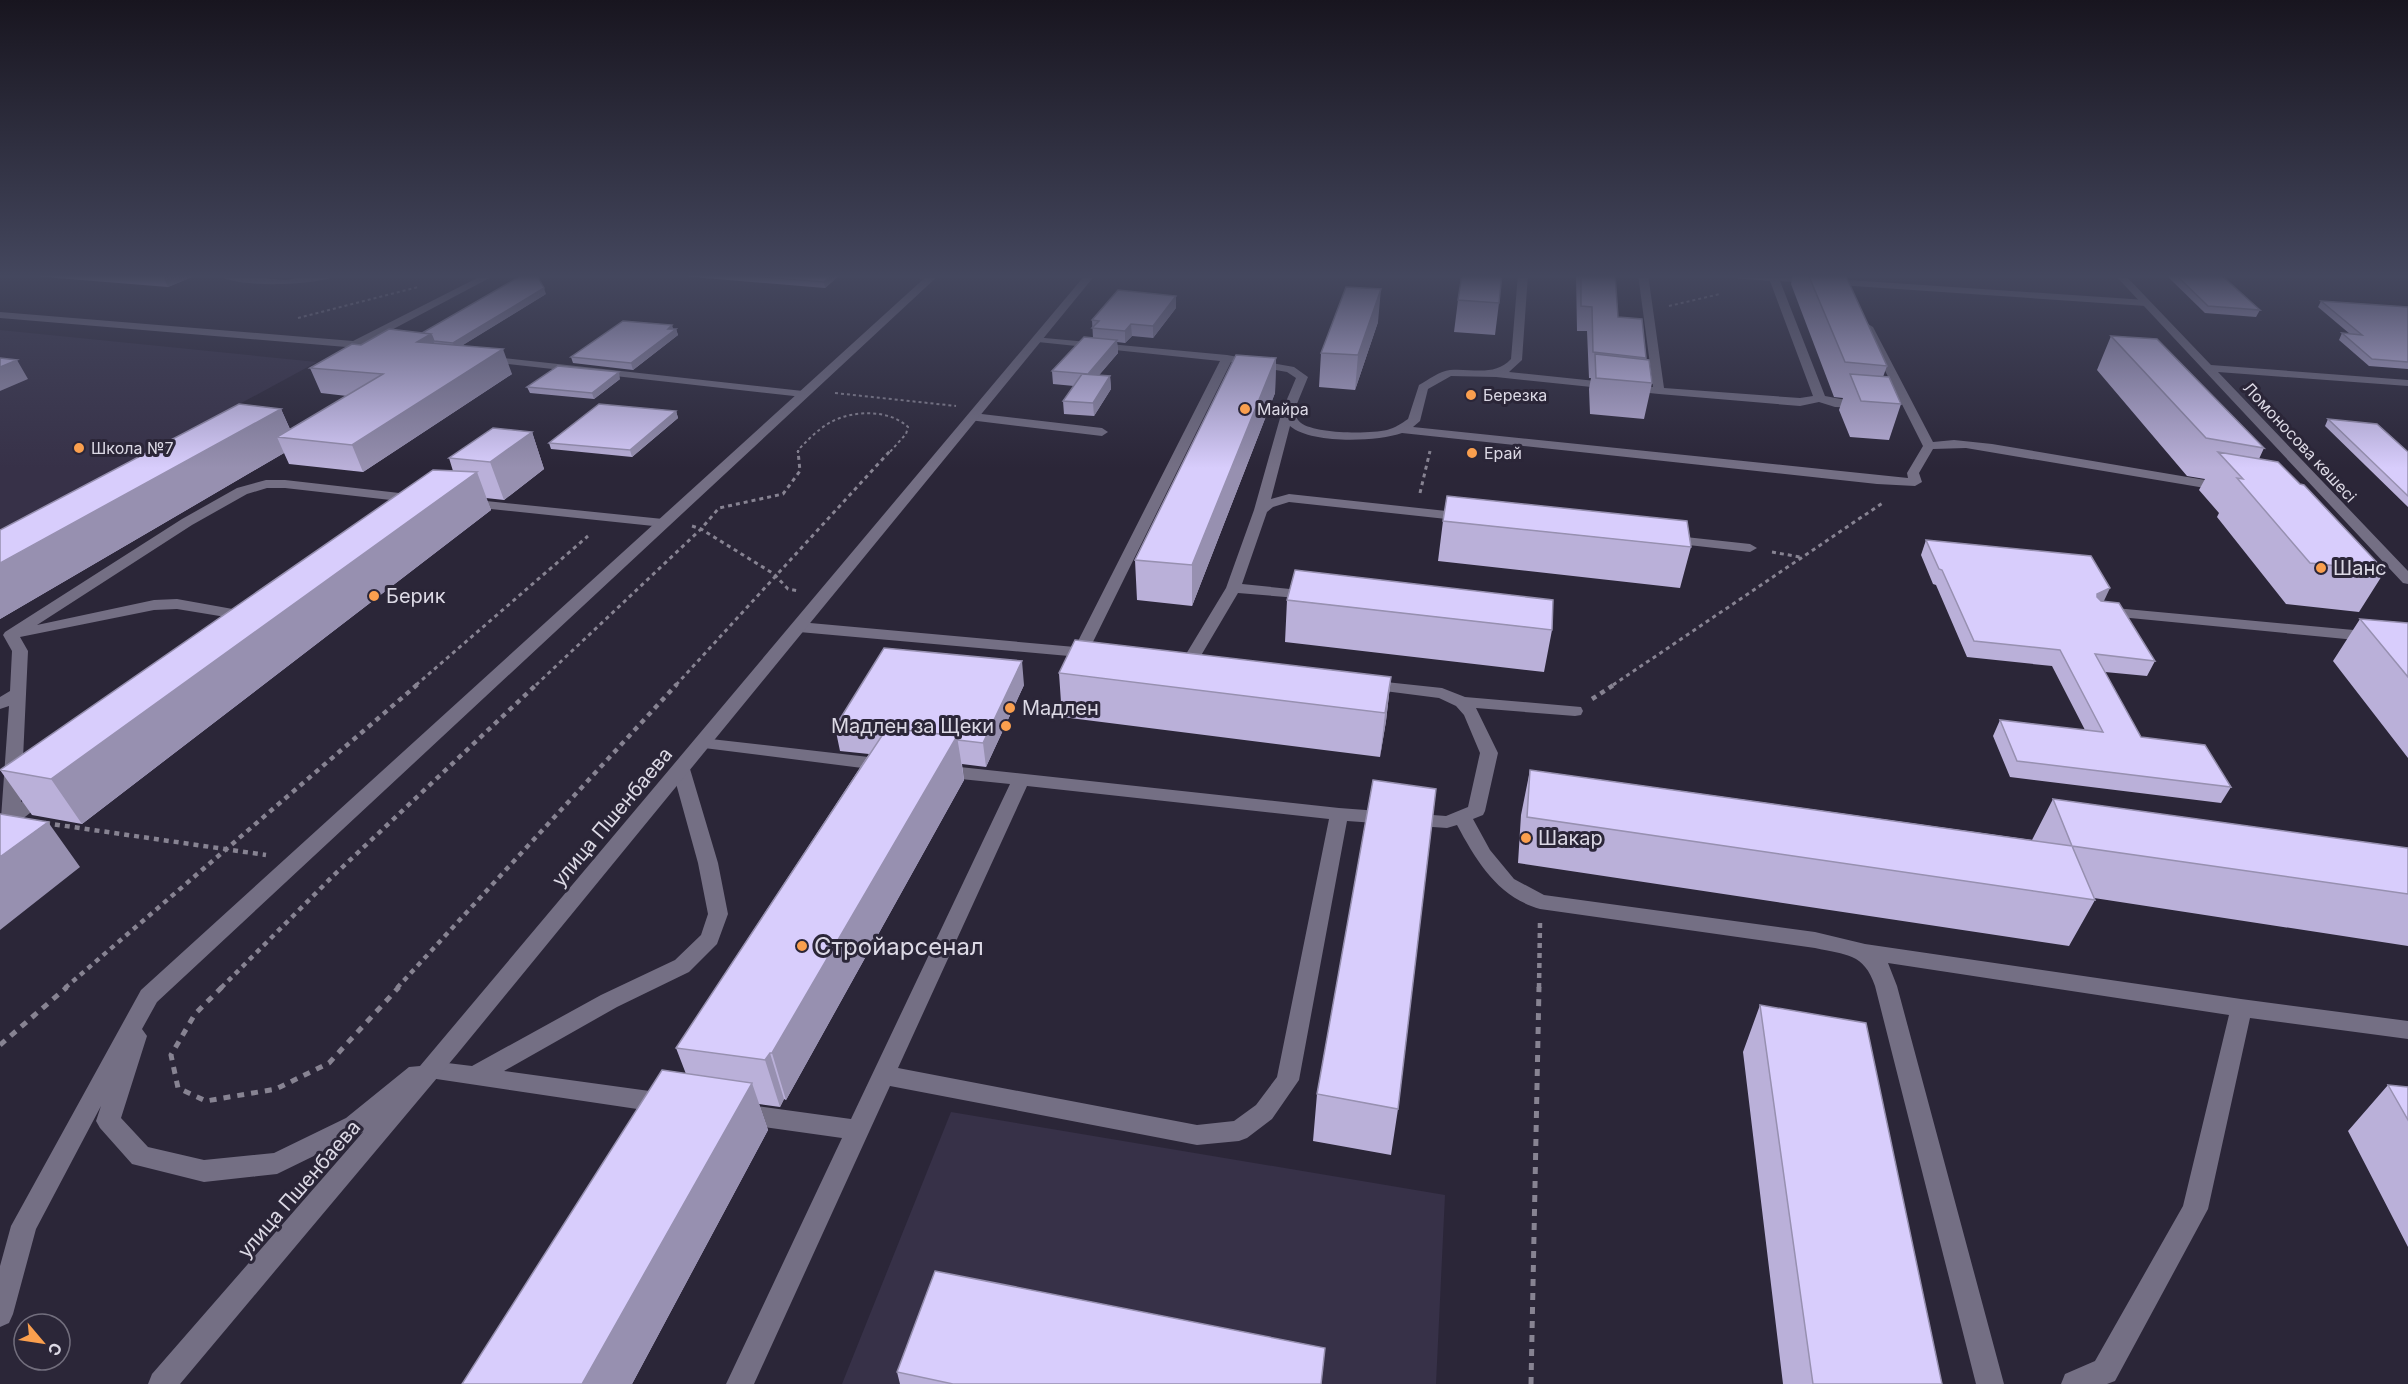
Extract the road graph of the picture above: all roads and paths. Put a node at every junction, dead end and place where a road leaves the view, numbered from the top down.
1 (289, 339) edge
2 (366, 339) edge
3 (864, 339) edge
4 (1038, 339) joint
5 (1518, 339) edge
6 (1652, 339) edge
7 (1797, 339) edge
8 (1872, 339) edge
9 (2180, 339) edge
10 (355, 344) junction
11 (390, 348) edge
12 (473, 357) edge
13 (1227, 358) junction
14 (2208, 368) junction
15 (1496, 374) junction
16 (2408, 383) edge
17 (1659, 391) junction
18 (805, 392) junction
19 (1820, 398) junction
20 (1878, 407) edge
21 (1288, 411) junction
22 (977, 413) junction
23 (1401, 429) junction
24 (1101, 432) dead end
25 (1434, 433) junction
26 (1929, 446) junction
27 (1915, 482) junction
28 (2236, 490) edge
29 (433, 501) edge
30 (454, 502) edge
31 (2317, 505) edge
32 (2340, 509) junction
33 (1261, 510) junction
34 (1415, 512) junction
35 (609, 518) junction
36 (1484, 519) edge
37 (666, 520) junction
38 (701, 529) junction
39 (1657, 538) edge
40 (1750, 548) joint
41 (1801, 557) junction
42 (774, 574) junction
43 (2406, 577) edge
44 (1233, 588) junction
45 (1325, 597) edge
46 (2099, 611) edge
47 (271, 619) edge
48 (799, 627) junction
49 (6, 634) edge
50 (2408, 640) edge
51 (1080, 652) junction
52 (1112, 656) edge
53 (1167, 662) edge
54 (1188, 664) junction
55 (1212, 667) edge
56 (1350, 683) edge
57 (18, 693) junction
58 (1462, 702) junction
59 (0, 704) edge
60 (1575, 711) joint
61 (702, 743) junction
62 (903, 766) edge
63 (681, 769) junction
64 (926, 769) edge
65 (1021, 780) junction
66 (59, 784) edge
67 (1339, 814) junction
68 (1462, 816) junction
69 (6, 822) edge
70 (226, 849) junction
71 (297, 860) junction
72 (1540, 902) junction
73 (1865, 952) junction
74 (149, 996) junction
75 (2241, 1008) junction
76 (2408, 1030) edge
77 (0, 1045) edge
78 (450, 1047) junction
79 (431, 1070) junction
80 (884, 1075) junction
81 (475, 1076) junction
82 (684, 1106) edge
83 (719, 1111) edge
84 (858, 1131) junction
85 (0, 1314) edge
86 (162, 1384) edge
87 (740, 1384) edge
88 (1532, 1384) edge
89 (1989, 1384) edge
90 (2075, 1384) edge

1 - 10 main road
2 - 10 main road
3 - 18 main road
4 - 13 main road
4 - 22 main road, улица Пшенбаева
5 - 15 main road
6 - 17 main road
7 - 19 main road
8 - 26 main road
9 - 14 main road, Ломоносова көшесі
10 - 11 main road
12 - 18 main road
13 - 21 main road
13 - 51 main road
14 - 16 main road
14 - 32 main road, Ломоносова көшесі
15 - 17 main road
15 - 23 main road
17 - 19 main road
18 - 22 path
18 - 37 main road
19 - 20 main road
21 - 23 main road
21 - 33 main road
22 - 24 main road
22 - 48 main road, улица Пшенбаева
23 - 25 main road
25 - 27 main road
25 - 34 path
26 - 27 main road
26 - 28 main road
27 - 41 path
29 - 49 main road
30 - 35 main road
31 - 32 main road
32 - 43 main road, Ломоносова көшесі
33 - 34 main road
33 - 44 main road
34 - 36 main road
35 - 37 main road
35 - 70 path
37 - 38 path
37 - 71 main road
38 - 42 path
38 - 42 path
38 - 42 path
39 - 40 main road
40 - 41 path
41 - 60 path
44 - 45 main road
44 - 54 main road
46 - 50 main road
47 - 49 main road
48 - 51 main road
48 - 61 main road, улица Пшенбаева
49 - 57 main road
51 - 52 main road
53 - 54 main road
54 - 55 main road
56 - 58 main road
57 - 59 main road
57 - 69 main road
58 - 60 main road
58 - 68 main road
61 - 62 main road
61 - 63 main road, улица Пшенбаева
63 - 78 main road, улица Пшенбаева
63 - 81 main road
64 - 65 main road
65 - 67 main road
65 - 80 main road
66 - 69 main road
67 - 68 main road
67 - 80 main road
68 - 72 main road
69 - 70 path
70 - 71 path
70 - 77 path
71 - 74 main road
72 - 73 main road
72 - 88 path
73 - 75 main road
73 - 89 main road
74 - 78 main road
74 - 85 main road
75 - 76 main road
75 - 90 main road
78 - 79 main road, улица Пшенбаева
79 - 81 main road
79 - 86 main road, улица Пшенбаева
80 - 84 main road
81 - 82 main road
83 - 84 main road
84 - 87 main road

